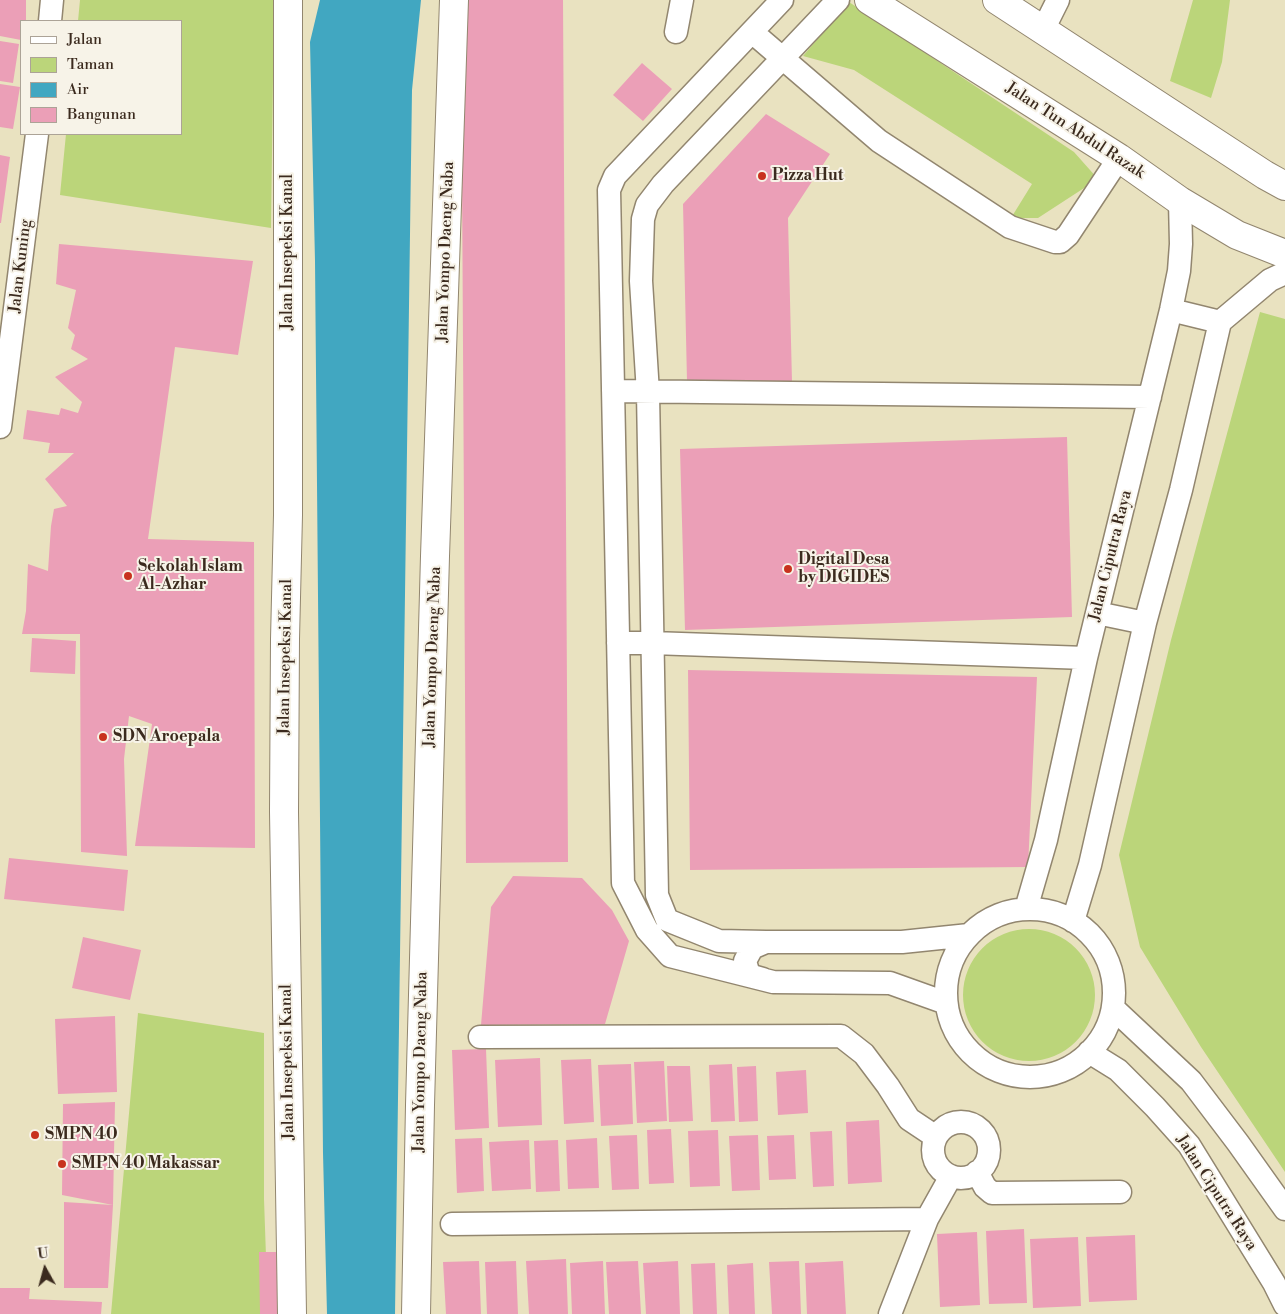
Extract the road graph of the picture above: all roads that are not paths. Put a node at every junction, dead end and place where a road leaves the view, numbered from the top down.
1 (52, 0) edge
2 (288, 0) edge
3 (454, 0) edge
4 (682, 0) edge
5 (782, 0) edge
6 (838, 0) edge
7 (869, 0) edge
8 (1058, 0) edge
9 (1001, 1) edge
10 (50, 20) edge
11 (1043, 30) junction
12 (676, 32) dead end
13 (752, 32) junction
14 (782, 58) junction
15 (37, 135) edge
16 (1119, 158) junction
17 (1285, 186) edge
18 (1180, 201) junction
19 (1285, 254) edge
20 (1285, 273) edge
21 (611, 277) junction
22 (641, 281) junction
23 (1171, 310) junction
24 (1220, 322) junction
25 (613, 391) junction
26 (648, 393) junction
27 (1150, 397) junction
28 (0, 428) edge
29 (649, 509) junction
30 (615, 512) junction
31 (1097, 613) junction
32 (1145, 623) junction
33 (618, 643) junction
34 (652, 643) junction
35 (1086, 658) junction
36 (623, 882) junction
37 (657, 895) junction
38 (1026, 909) junction
39 (1073, 921) junction
40 (969, 935) junction
41 (766, 942) junction
42 (773, 982) junction
43 (946, 1003) junction
44 (1113, 1008) junction
45 (480, 1037) dead end
46 (1089, 1052) junction
47 (936, 1137) junction
48 (977, 1172) junction
49 (946, 1184) junction
50 (1120, 1192) dead end
51 (992, 1193) junction
52 (1285, 1209) edge
53 (927, 1219) junction
54 (452, 1224) dead end
55 (1285, 1305) edge
56 (292, 1314) edge
57 (416, 1314) edge
58 (890, 1314) edge

1 - 10 street
2 - 56 street, Jalan Insepeksi Kanal
3 - 57 street, Jalan Yompo Daeng Naba
4 - 12 street
5 - 13 street
6 - 14 street
7 - 16 street, Jalan Tun Abdul Razak
8 - 11 street
9 - 11 street
11 - 17 street
13 - 14 street
13 - 21 street
14 - 16 street
14 - 22 street
15 - 28 street, Jalan Kuning
16 - 18 street, Jalan Tun Abdul Razak
18 - 19 street, Jalan Tun Abdul Razak
18 - 23 street, Jalan Ciputra Raya
20 - 24 street
21 - 22 street
21 - 25 street
22 - 26 street
23 - 24 street
23 - 27 street, Jalan Ciputra Raya
24 - 32 street
25 - 26 street
25 - 30 street
26 - 27 street
26 - 29 street
27 - 31 street, Jalan Ciputra Raya
29 - 30 street
29 - 34 street
30 - 33 street
31 - 32 street
31 - 35 street, Jalan Ciputra Raya
32 - 39 street
33 - 34 street
33 - 36 street
34 - 35 street
34 - 37 street
35 - 38 street, Jalan Ciputra Raya
36 - 37 street
36 - 42 street
37 - 41 street
38 - 39 street
38 - 40 street
39 - 44 street
40 - 41 street
40 - 43 street
41 - 42 street
42 - 43 street
43 - 46 street
44 - 46 street
44 - 52 street
45 - 47 street
46 - 55 street, Jalan Ciputra Raya
47 - 48 street
47 - 49 street
48 - 49 street
48 - 51 street
49 - 51 street
49 - 53 street
50 - 51 street
53 - 54 street
53 - 58 street

